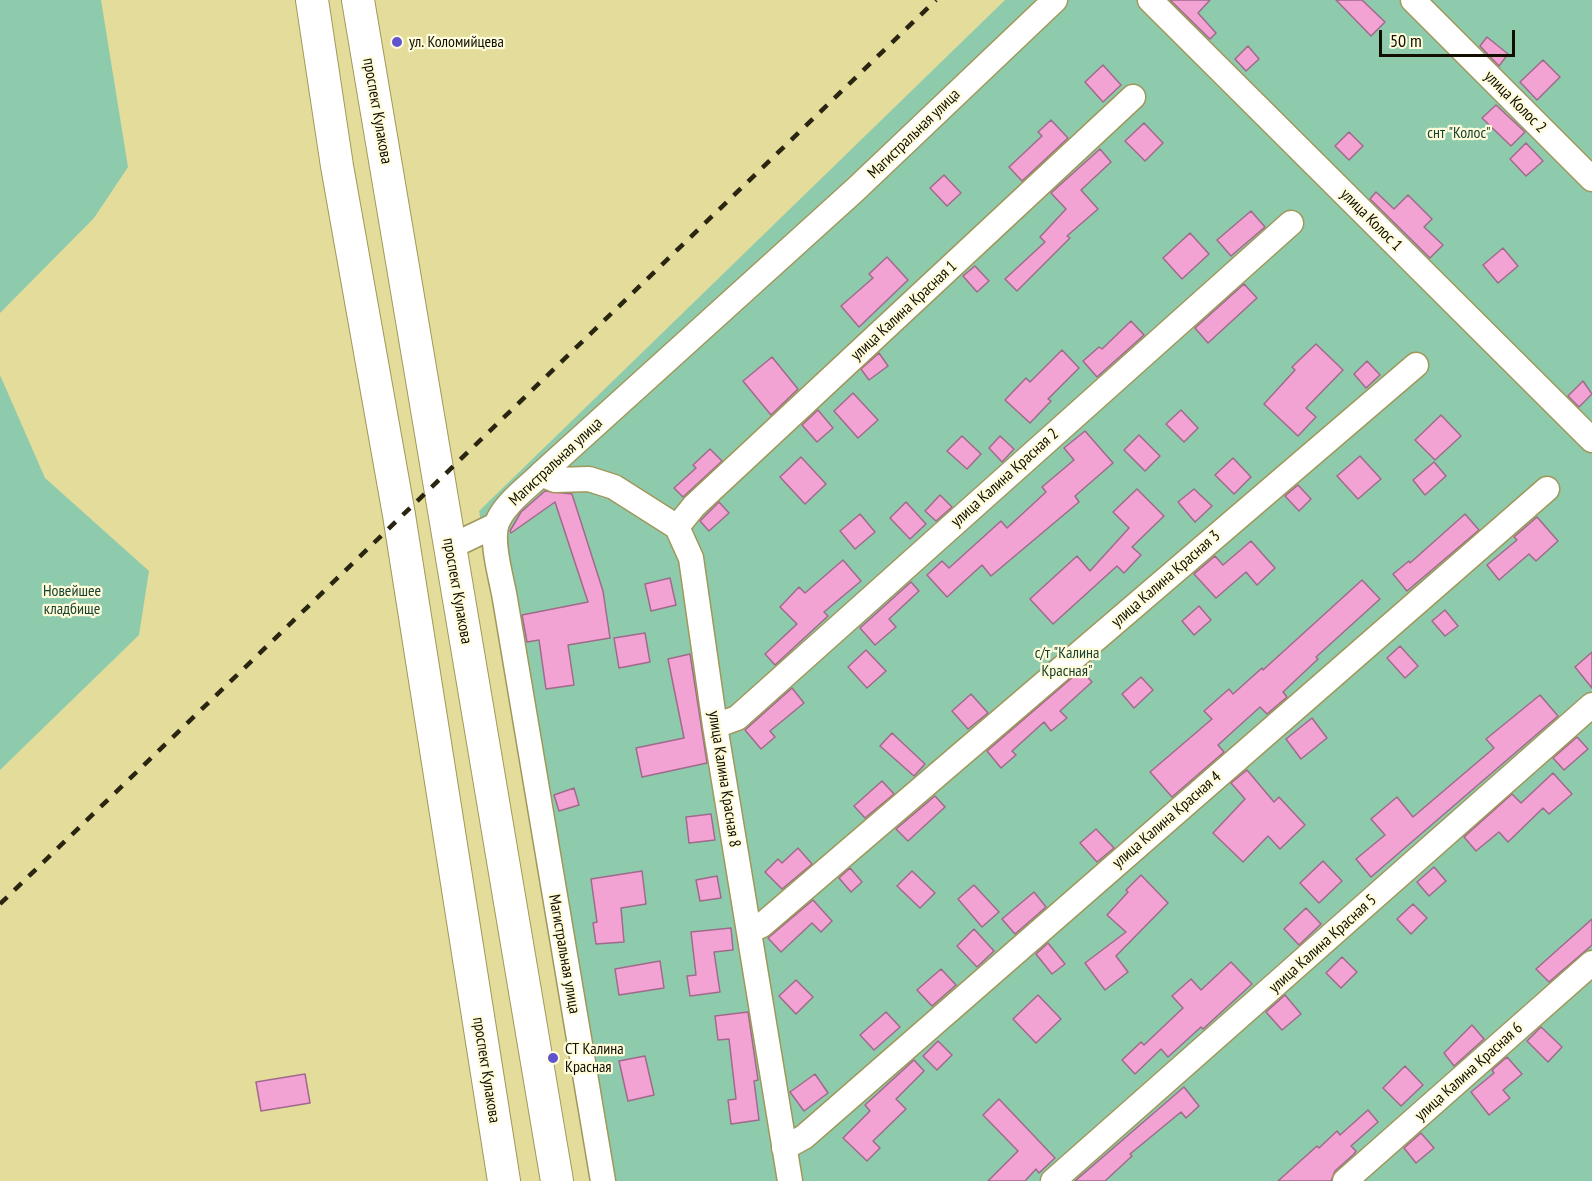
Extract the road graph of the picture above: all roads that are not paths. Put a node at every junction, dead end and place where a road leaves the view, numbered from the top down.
1 (312, 0) edge
2 (358, 0) edge
3 (1055, 0) edge
4 (1150, 0) edge
5 (1413, 0) edge
6 (1133, 98) dead end
7 (1592, 179) edge
8 (1291, 224) dead end
9 (1416, 365) dead end
10 (1592, 440) edge
11 (541, 474) junction
12 (1547, 489) dead end
13 (496, 525) junction
14 (677, 527) junction
15 (450, 547) junction
16 (1592, 705) edge
17 (715, 726) junction
18 (749, 931) junction
19 (1592, 963) edge
20 (784, 1148) junction
21 (504, 1181) edge
22 (558, 1181) edge
23 (603, 1181) edge
24 (790, 1181) edge
25 (1053, 1181) edge
26 (1345, 1181) edge

1 - 21 main road, проспект Кулакова
2 - 15 main road, проспект Кулакова
3 - 11 street, Магистральная улица
4 - 10 street, улица Колос 1
5 - 7 street, улица Колос 2
6 - 14 street, улица Калина Красная 1
8 - 17 street, улица Калина Красная 2
9 - 18 street, улица Калина Красная 3
11 - 13 street, Магистральная улица
11 - 14 street
12 - 20 street, улица Калина Красная 4
13 - 15 street
13 - 23 street, Магистральная улица
14 - 17 street, улица Калина Красная 8
15 - 22 main road, проспект Кулакова
16 - 25 street, улица Калина Красная 5
17 - 18 street, улица Калина Красная 8
18 - 20 street, улица Калина Красная 8
19 - 26 street, улица Калина Красная 6
20 - 24 street, улица Калина Красная 8

